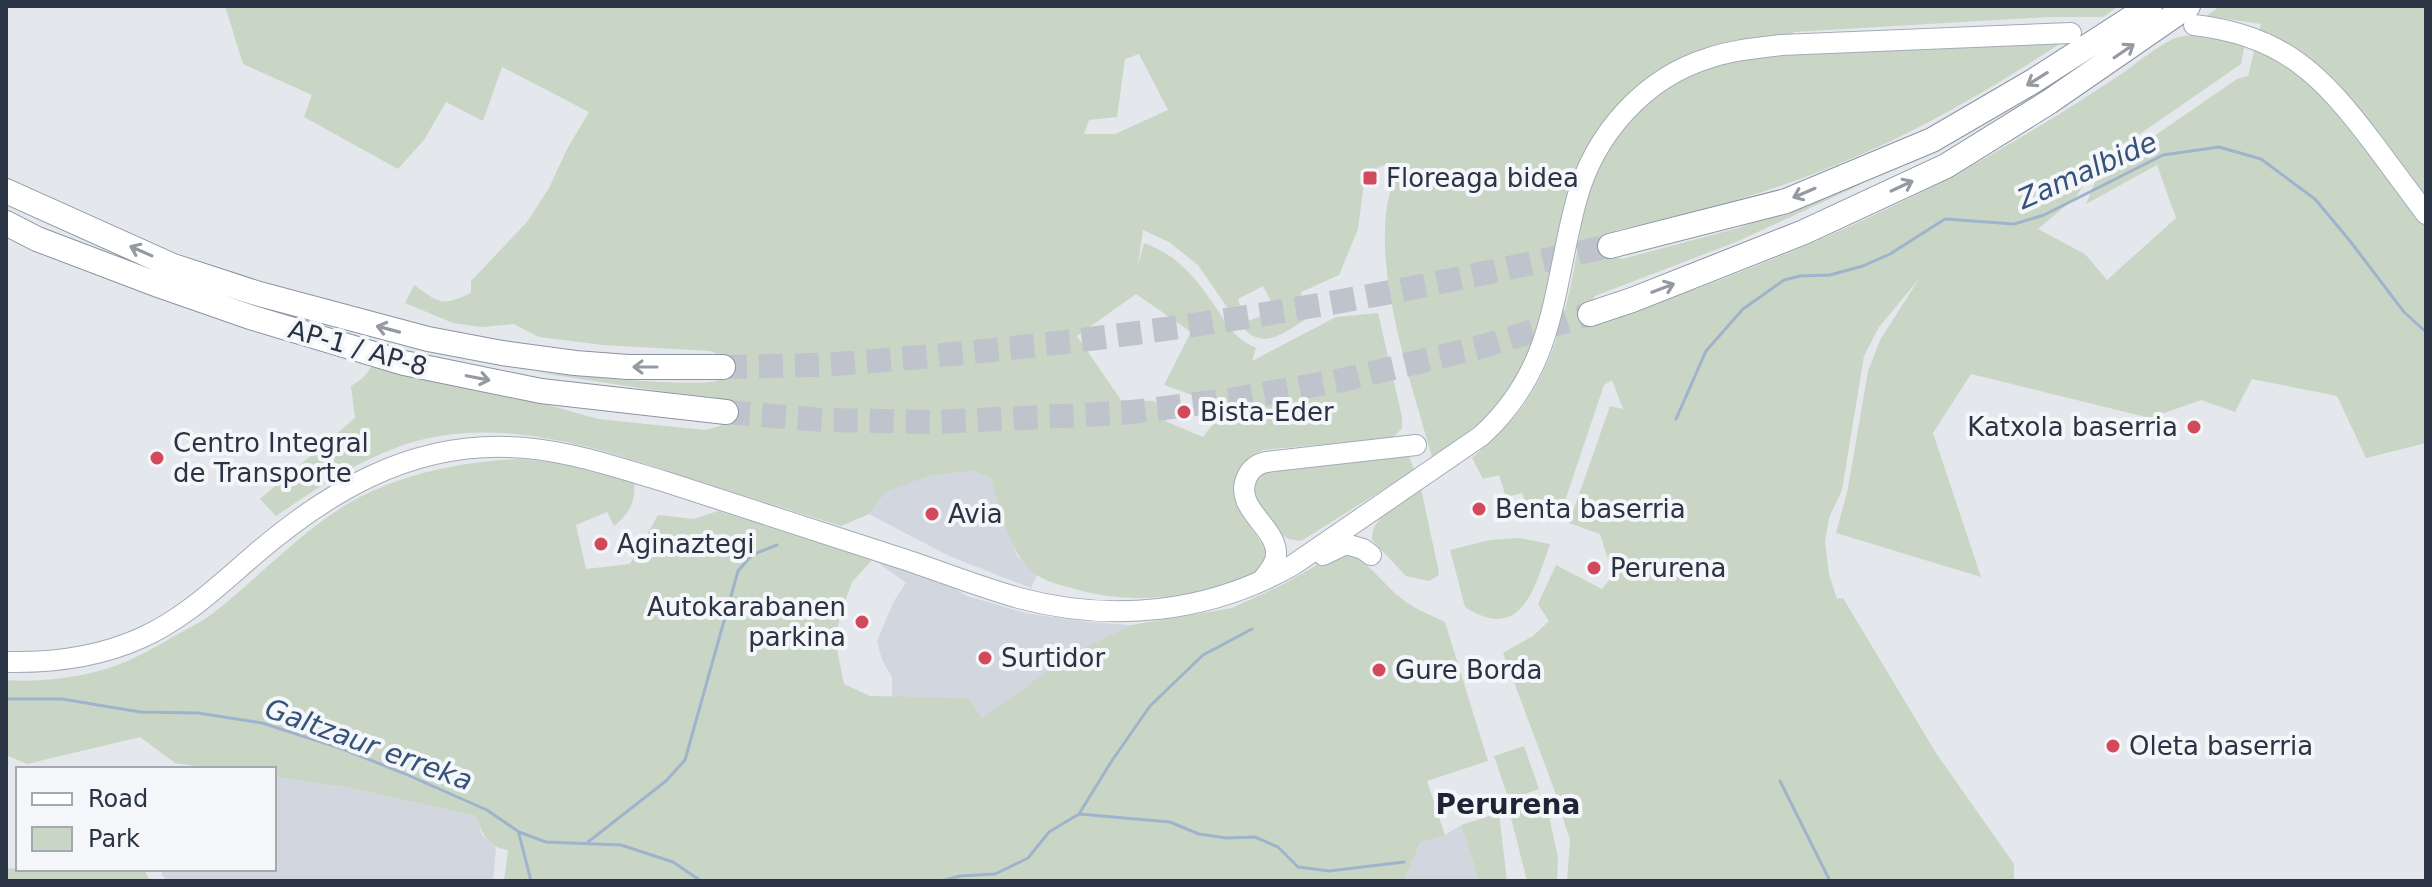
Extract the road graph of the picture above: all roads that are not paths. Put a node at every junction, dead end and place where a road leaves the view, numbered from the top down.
1 (2150, 6) edge
2 (2191, 16) edge
3 (2071, 33) dead end
4 (6, 191) edge
5 (2426, 214) edge
6 (6, 223) edge
7 (6, 237) edge
8 (1610, 246) tunnel mouth
9 (1590, 314) tunnel mouth
10 (333, 342) junction
11 (723, 367) tunnel mouth
12 (726, 412) tunnel mouth
13 (1416, 445) dead end
14 (1373, 510) junction
15 (1273, 539) junction
16 (1293, 565) junction
17 (1261, 582) junction
18 (6, 662) edge

1 -> 8 highway
2 - 5 main road
9 -> 2 highway
3 - 14 main road
11 -> 4 highway, AP-1 / AP-8
6 - 10 highway, AP-1 / AP-8
7 - 10 highway
10 -> 12 highway, AP-1 / AP-8
13 - 15 main road
14 - 15 main road
14 - 16 main road
14 - 16 main road
15 - 17 main road
16 - 17 main road
17 - 18 main road

